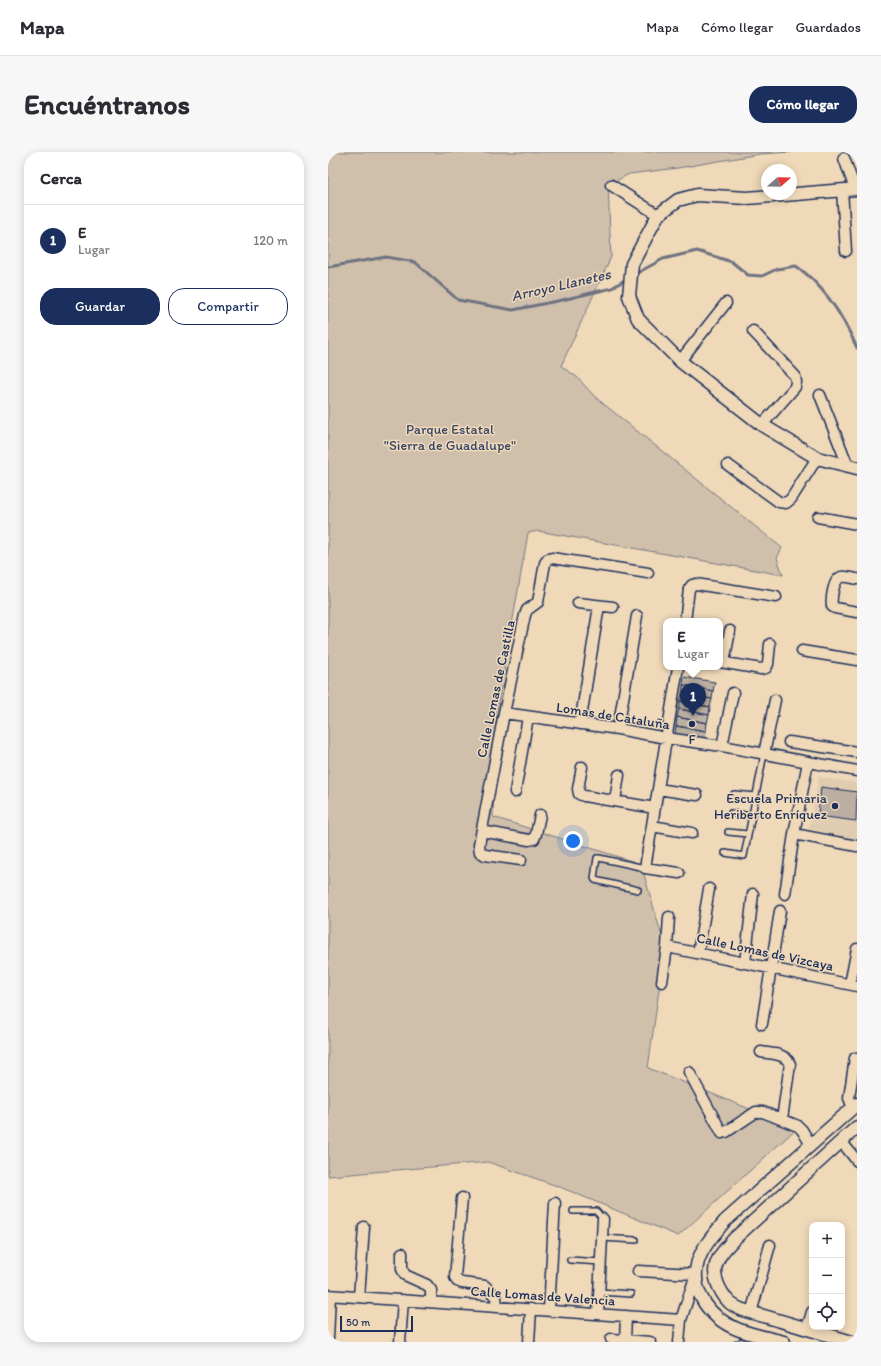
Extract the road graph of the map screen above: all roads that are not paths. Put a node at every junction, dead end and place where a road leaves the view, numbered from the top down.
1 (844, 158) dead end
2 (611, 185) dead end
3 (842, 190) junction
4 (856, 190) edge
5 (658, 215) junction
6 (846, 251) dead end
7 (726, 303) dead end
8 (753, 331) dead end
9 (680, 361) junction
10 (820, 395) dead end
11 (762, 424) junction
12 (818, 458) junction
13 (728, 465) dead end
14 (852, 467) edge
15 (818, 517) dead end
16 (857, 524) edge
17 (648, 573) dead end
18 (857, 579) edge
19 (776, 596) dead end
20 (578, 603) dead end
21 (599, 606) junction
22 (613, 607) dead end
23 (857, 612) edge
24 (637, 616) dead end
25 (685, 618) edge
26 (730, 631) dead end
27 (770, 644) dead end
28 (802, 651) dead end
29 (723, 658) edge
30 (857, 660) edge
31 (723, 662) edge
32 (677, 670) edge
33 (733, 694) dead end
34 (775, 700) dead end
35 (504, 713) junction
36 (528, 717) junction
37 (580, 724) junction
38 (618, 729) junction
39 (666, 738) junction
40 (789, 742) dead end
41 (722, 746) junction
42 (857, 752) edge
43 (764, 754) junction
44 (808, 762) junction
45 (582, 767) dead end
46 (857, 771) edge
47 (620, 775) dead end
48 (658, 789) junction
49 (515, 792) dead end
50 (734, 794) dead end
51 (697, 795) dead end
52 (756, 796) junction
53 (615, 801) junction
54 (655, 808) junction
55 (731, 814) dead end
56 (540, 815) dead end
57 (752, 816) junction
58 (652, 826) junction
59 (482, 831) junction
60 (728, 832) dead end
61 (692, 833) dead end
62 (748, 834) junction
63 (794, 834) junction
64 (857, 846) edge
65 (725, 853) dead end
66 (521, 860) dead end
67 (645, 868) junction
68 (679, 873) dead end
69 (709, 889) dead end
70 (638, 890) dead end
71 (753, 894) dead end
72 (785, 894) dead end
73 (780, 911) dead end
74 (669, 917) dead end
75 (667, 947) junction
76 (857, 949) edge
77 (698, 953) junction
78 (745, 962) junction
79 (772, 968) junction
80 (662, 982) dead end
81 (854, 985) edge
82 (762, 1024) dead end
83 (761, 1052) dead end
84 (856, 1058) dead end
85 (689, 1072) dead end
86 (855, 1106) edge
87 (782, 1119) junction
88 (857, 1127) edge
89 (842, 1141) junction
90 (811, 1145) junction
91 (857, 1161) edge
92 (790, 1164) junction
93 (802, 1177) junction
94 (462, 1198) dead end
95 (555, 1203) dead end
96 (573, 1211) dead end
97 (603, 1220) joint
98 (364, 1227) dead end
99 (602, 1238) junction
100 (636, 1240) dead end
101 (770, 1245) dead end
102 (402, 1253) dead end
103 (570, 1260) dead end
104 (601, 1262) junction
105 (638, 1271) dead end
106 (695, 1276) junction
107 (599, 1292) junction
108 (631, 1294) dead end
109 (329, 1295) edge
110 (359, 1297) junction
111 (403, 1300) junction
112 (431, 1302) junction
113 (497, 1307) junction
114 (531, 1309) junction
115 (549, 1310) junction
116 (751, 1313) junction
117 (598, 1314) junction
118 (626, 1316) junction
119 (680, 1320) junction
120 (809, 1322) edge
121 (807, 1329) junction
122 (328, 1339) edge
123 (611, 1339) dead end
124 (626, 1340) junction
125 (400, 1342) edge
126 (529, 1342) edge
127 (650, 1342) edge
128 (679, 1342) edge
129 (784, 1342) edge
130 (852, 1342) edge

1 - 4 street
2 - 5 street
3 - 4 street
3 - 5 street
3 - 6 street
5 - 9 street
7 - 9 street
8 - 11 street
9 - 11 street
10 - 14 street
11 - 12 street
12 - 13 street
12 - 14 street
15 - 16 street
17 - 35 street, Calle Lomas de Castilla
18 - 23 street
19 - 25 street
20 - 21 street
21 - 22 street
21 - 37 street
24 - 38 street
26 - 29 street
27 - 31 street
28 - 30 street
32 - 39 street
33 - 41 street
34 - 43 street
35 - 36 street, Lomas de Cataluña
35 - 59 street, Calle Lomas de Castilla
36 - 37 street, Lomas de Cataluña
36 - 49 street
37 - 38 street, Lomas de Cataluña
38 - 39 street, Lomas de Cataluña
39 - 41 street, Lomas de Cataluña
39 - 48 street
40 - 42 street
41 - 43 street, Lomas de Cataluña
43 - 44 street, Lomas de Cataluña
43 - 52 lane
44 - 46 street, Lomas de Cataluña
44 - 63 street
45 - 53 street
47 - 53 street
48 - 51 street
48 - 54 street
50 - 52 lane
52 - 57 lane
53 - 54 street
54 - 58 street
55 - 57 lane
56 - 59 street
57 - 62 lane
58 - 61 street
58 - 67 street
59 - 66 street, Calle Lomas de Castilla
60 - 62 lane
62 - 65 lane
63 - 64 street
63 - 72 street
67 - 68 street
67 - 70 lane
69 - 77 street
71 - 78 street
73 - 79 street
74 - 75 street
75 - 77 street, Calle Lomas de Vizcaya
75 - 80 street
76 - 81 street
77 - 78 street, Calle Lomas de Vizcaya
78 - 79 street, Calle Lomas de Vizcaya
79 - 81 street, Calle Lomas de Vizcaya
79 - 82 street
83 - 87 street
84 - 86 street
85 - 87 street
86 - 90 street
87 - 90 street
88 - 89 street
89 - 91 street
89 - 93 street
90 - 92 street
92 - 93 street
92 - 106 street
93 - 116 street
94 - 113 street
95 - 115 street
96 - 97 lane
97 - 99 street
98 - 110 street
99 - 100 lane
99 - 104 street
101 - 116 street
102 - 112 street
103 - 104 lane
104 - 107 street
105 - 106 street
106 - 119 street
106 - 129 street
107 - 108 lane
107 - 117 street
109 - 110 street, Calle Lomas de Valencia
109 - 122 street
110 - 111 street, Calle Lomas de Valencia
111 - 112 street, Calle Lomas de Valencia
111 - 125 street
112 - 113 street, Calle Lomas de Valencia
113 - 114 street, Calle Lomas de Valencia
114 - 115 street, Calle Lomas de Valencia
114 - 126 street
115 - 117 street, Calle Lomas de Valencia
116 - 121 street
117 - 118 street, Calle Lomas de Valencia
118 - 119 street, Calle Lomas de Valencia
118 - 124 street
119 - 128 street
120 - 121 street
121 - 130 street
123 - 124 street
124 - 127 street

